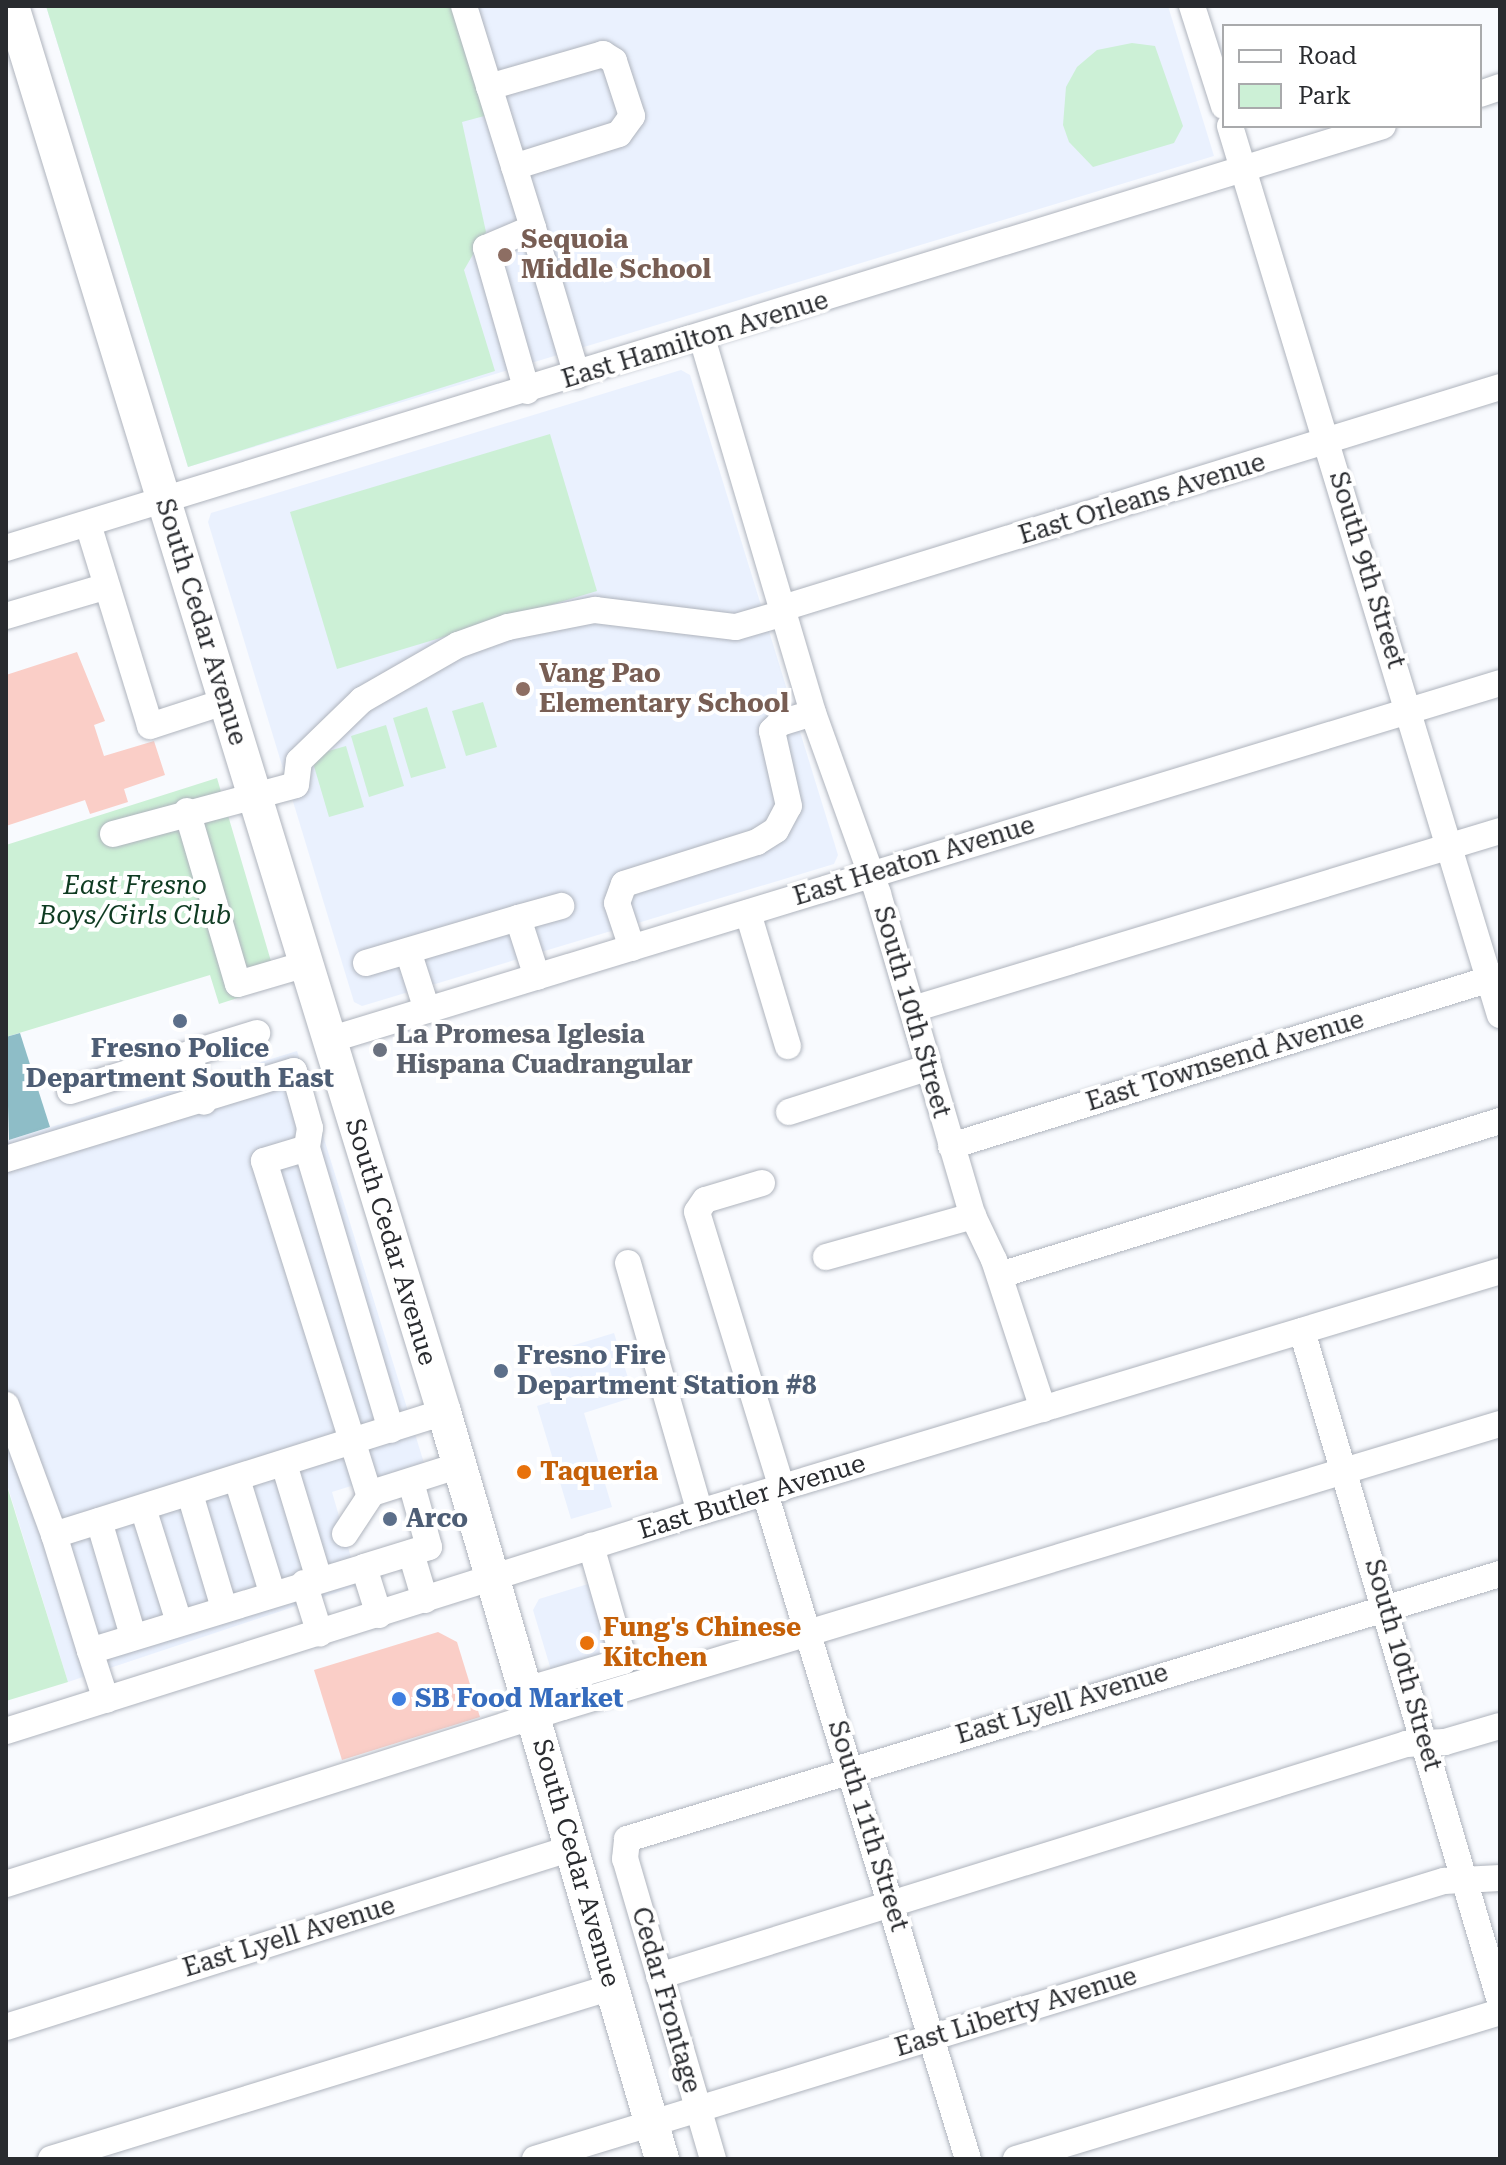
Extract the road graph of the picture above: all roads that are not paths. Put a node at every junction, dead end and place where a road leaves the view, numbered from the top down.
1 (12, 6) edge
2 (464, 6) edge
3 (1192, 6) edge
4 (489, 87) junction
5 (1222, 100) edge
6 (1231, 128) edge
7 (1377, 128) edge
8 (514, 167) junction
9 (1245, 172) junction
10 (533, 228) junction
11 (702, 338) junction
12 (577, 376) junction
13 (1500, 387) edge
14 (527, 391) junction
15 (1328, 442) junction
16 (164, 501) junction
17 (88, 524) junction
18 (6, 548) edge
19 (107, 586) junction
20 (783, 611) junction
21 (6, 616) edge
22 (1500, 683) edge
23 (224, 702) junction
24 (1410, 711) junction
25 (813, 713) junction
26 (254, 799) junction
27 (187, 811) junction
28 (1500, 831) edge
29 (113, 834) dead end
30 (1450, 846) junction
31 (870, 874) junction
32 (561, 906) dead end
33 (748, 913) junction
34 (518, 918) junction
35 (632, 948) junction
36 (408, 951) junction
37 (366, 963) dead end
38 (306, 964) junction
39 (537, 977) junction
40 (1495, 977) edge
41 (913, 1009) junction
42 (427, 1010) junction
43 (1500, 1015) edge
44 (257, 1033) dead end
45 (329, 1040) junction
46 (788, 1046) dead end
47 (189, 1055) junction
48 (927, 1068) junction
49 (70, 1091) dead end
50 (204, 1102) junction
51 (789, 1112) dead end
52 (352, 1115) junction
53 (1500, 1121) edge
54 (308, 1138) junction
55 (951, 1146) junction
56 (6, 1159) edge
57 (762, 1183) dead end
58 (973, 1216) junction
59 (826, 1257) dead end
60 (628, 1263) dead end
61 (1500, 1271) edge
62 (1000, 1275) junction
63 (1302, 1331) junction
64 (6, 1405) edge
65 (1043, 1409) junction
66 (444, 1412) junction
67 (1500, 1424) edge
68 (391, 1430) junction
69 (352, 1442) junction
70 (284, 1464) junction
71 (460, 1465) junction
72 (1345, 1467) junction
73 (237, 1479) junction
74 (411, 1482) junction
75 (774, 1491) junction
76 (190, 1494) junction
77 (369, 1495) junction
78 (143, 1508) junction
79 (700, 1512) junction
80 (99, 1521) junction
81 (345, 1534) dead end
82 (54, 1535) junction
83 (591, 1546) junction
84 (411, 1553) junction
85 (364, 1567) junction
86 (1500, 1574) edge
87 (493, 1577) junction
88 (312, 1581) junction
89 (272, 1592) junction
90 (425, 1600) junction
91 (224, 1608) junction
92 (1386, 1608) junction
93 (379, 1615) junction
94 (179, 1622) junction
95 (809, 1632) junction
96 (320, 1634) junction
97 (133, 1636) junction
98 (90, 1651) junction
99 (106, 1700) junction
100 (530, 1704) junction
101 (1500, 1726) edge
102 (6, 1731) edge
103 (1425, 1743) junction
104 (851, 1768) junction
105 (627, 1839) joint
106 (572, 1848) junction
107 (1500, 1878) edge
108 (1466, 1880) junction
109 (6, 1884) edge
110 (891, 1903) junction
111 (659, 1976) junction
112 (612, 1987) junction
113 (1500, 2001) edge
114 (1500, 2012) edge
115 (6, 2027) edge
116 (932, 2037) junction
117 (698, 2109) junction
118 (651, 2123) junction
119 (51, 2159) edge
120 (535, 2159) edge
121 (662, 2159) edge
122 (713, 2159) edge
123 (968, 2159) edge
124 (1016, 2159) edge

1 - 16 main road, South Cedar Avenue
2 - 4 street
3 - 5 street
4 - 8 street
4 - 8 street
6 - 9 street, South 9th Street
7 - 9 street, East Hamilton Avenue
8 - 10 street
9 - 11 street, East Hamilton Avenue
9 - 15 street, South 9th Street
10 - 12 street
10 - 14 street
11 - 12 street, East Hamilton Avenue
11 - 20 street, South 10th Street
12 - 14 street, East Hamilton Avenue
13 - 15 street, East Orleans Avenue
14 - 16 street, East Hamilton Avenue
15 - 20 street, East Orleans Avenue
15 - 24 street, South 9th Street
16 - 17 street, East Hamilton Avenue
16 - 23 main road, South Cedar Avenue
17 - 18 street, East Hamilton Avenue
17 - 19 street
19 - 21 street
19 - 23 street
20 - 25 street, South 10th Street
20 - 26 street, East Orleans Avenue
22 - 24 street, East Heaton Avenue
23 - 26 main road, South Cedar Avenue
24 - 30 street, South 9th Street
24 - 31 street, East Heaton Avenue
25 - 31 street, South 10th Street
25 - 35 street
26 - 27 street
26 - 38 main road, South Cedar Avenue
27 - 29 street
27 - 38 street
28 - 30 street
30 - 40 street, South 9th Street
30 - 41 street
31 - 33 street, East Heaton Avenue
31 - 41 street, South 10th Street
32 - 34 street
33 - 35 street, East Heaton Avenue
33 - 46 street
34 - 36 street
34 - 39 street
35 - 39 street, East Heaton Avenue
36 - 37 street
36 - 42 street
38 - 45 main road, South Cedar Avenue
39 - 42 street, East Heaton Avenue
40 - 43 street, South 9th Street
40 - 55 street, East Townsend Avenue
41 - 48 street, South 10th Street
42 - 45 street, East Heaton Avenue
44 - 47 street
45 - 52 main road, South Cedar Avenue
47 - 49 street
47 - 50 street
48 - 51 street
48 - 55 street, South 10th Street
50 - 54 street
50 - 56 street
52 - 54 street
52 - 66 main road, South Cedar Avenue
53 - 62 street
54 - 68 street
54 - 69 street
55 - 58 street, South 10th Street
57 - 75 street, South 11th Street
58 - 59 street
58 - 62 street, South 10th Street
60 - 79 street
61 - 63 street, East Butler Avenue
62 - 65 street, South 10th Street
63 - 65 street, East Butler Avenue
63 - 72 street, South 10th Street
64 - 82 street
65 - 75 street, East Butler Avenue
66 - 68 street
66 - 71 main road, South Cedar Avenue
67 - 72 street
68 - 69 street
69 - 70 street
69 - 77 street
70 - 73 street
70 - 88 street
71 - 74 street
71 - 87 main road, South Cedar Avenue
72 - 92 street, South 10th Street
72 - 95 street
73 - 76 street
73 - 89 street
74 - 77 street
74 - 84 street
75 - 79 street, East Butler Avenue
75 - 95 street, South 11th Street
76 - 78 street
76 - 91 street
77 - 81 street
78 - 80 street
78 - 94 street
79 - 83 street, East Butler Avenue
80 - 82 street
80 - 97 street
82 - 98 street
83 - 87 street, East Butler Avenue
83 - 100 street
84 - 85 street
84 - 90 street
85 - 88 street
85 - 93 street
86 - 92 street, East Lyell Avenue
87 - 90 street, East Butler Avenue
87 - 100 main road, South Cedar Avenue
88 - 89 street
88 - 96 street
89 - 91 street
90 - 93 street, East Butler Avenue
91 - 94 street
92 - 103 street, South 10th Street
92 - 104 street, East Lyell Avenue
93 - 96 street, East Butler Avenue
94 - 97 street
95 - 100 street
95 - 104 street, South 11th Street
96 - 99 street, East Butler Avenue
97 - 98 street
98 - 99 street
99 - 102 street, East Butler Avenue
100 - 106 main road, South Cedar Avenue
100 - 109 street
101 - 103 street
103 - 108 street, South 10th Street
103 - 110 street
104 - 105 street, East Lyell Avenue
104 - 110 street, South 11th Street
105 - 111 street, Cedar Frontage
106 - 112 main road, South Cedar Avenue
106 - 115 street, East Lyell Avenue
107 - 108 street, East Liberty Avenue
108 - 113 street, South 10th Street
108 - 116 street, East Liberty Avenue
110 - 111 street
110 - 116 street, South 11th Street
111 - 117 street, Cedar Frontage
112 - 118 main road, South Cedar Avenue
112 - 119 street
114 - 124 street
116 - 117 street, East Liberty Avenue
116 - 123 street, South 11th Street
117 - 118 street, East Liberty Avenue
117 - 122 street, Cedar Frontage
118 - 120 street, East Liberty Avenue
118 - 121 main road, South Cedar Avenue

